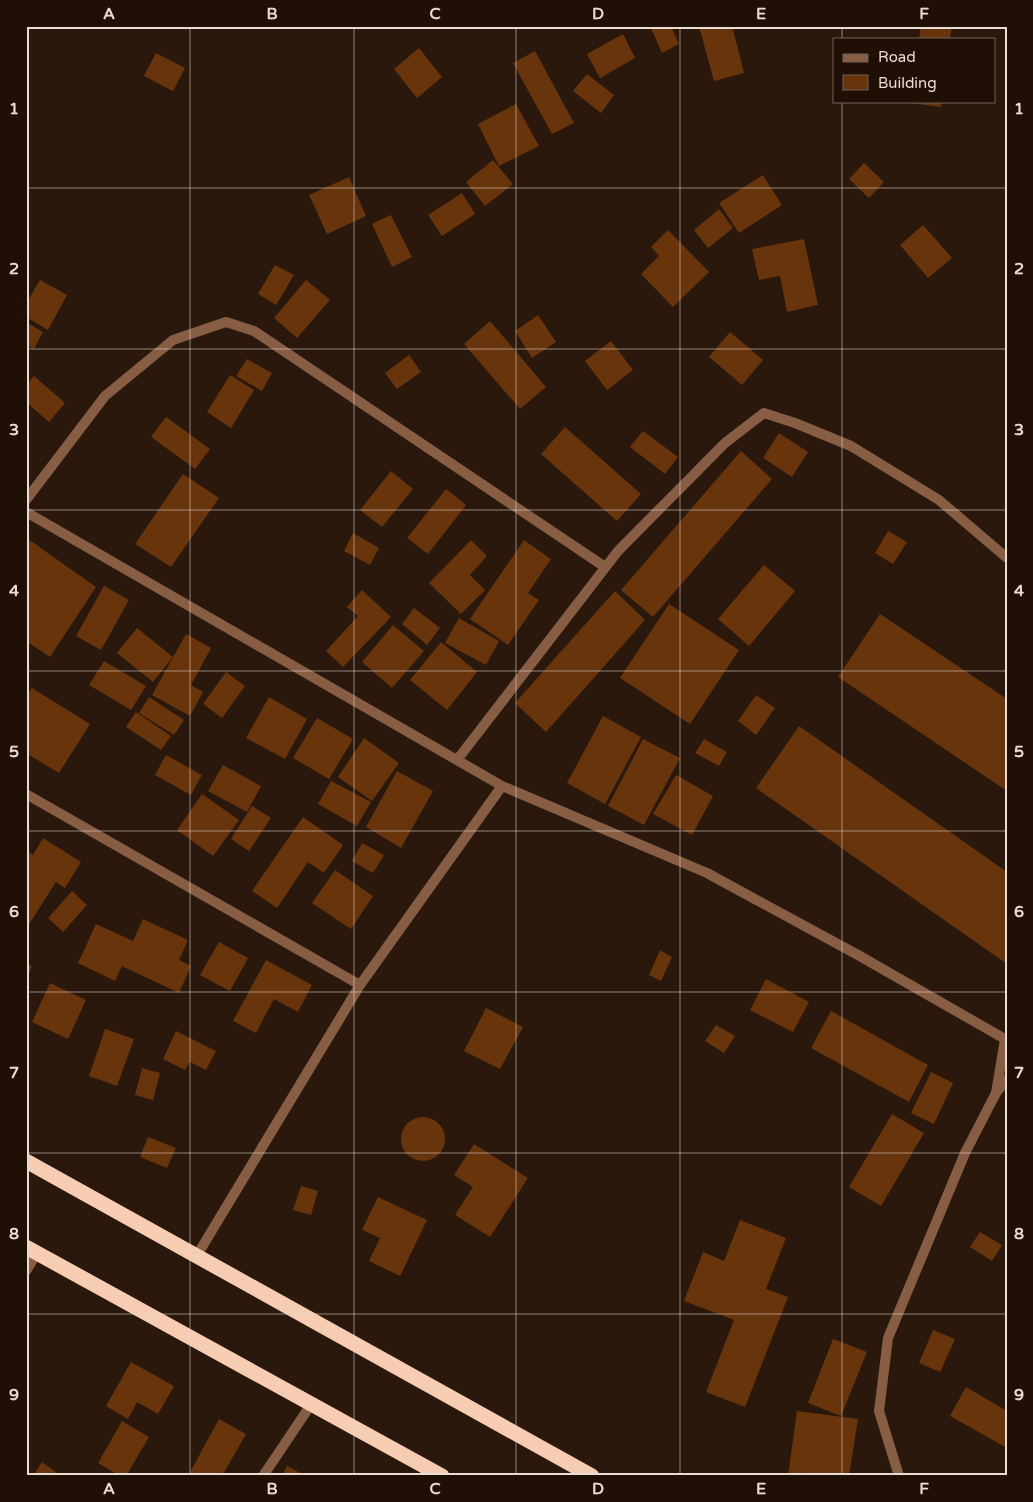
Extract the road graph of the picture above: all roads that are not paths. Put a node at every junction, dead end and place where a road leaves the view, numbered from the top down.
1 (26, 500) edge
2 (26, 512) edge
3 (1007, 558) edge
4 (606, 567) junction
5 (457, 760) junction
6 (502, 786) junction
7 (26, 794) edge
8 (360, 985) junction
9 (1007, 1079) edge
10 (996, 1093) junction
11 (26, 1161) edge
12 (32, 1250) edge
13 (196, 1256) junction
14 (26, 1271) edge
15 (312, 1403) junction
16 (264, 1476) edge
17 (442, 1476) edge
18 (592, 1476) edge
19 (899, 1476) edge

1 - 4 street
2 - 5 street
3 - 4 street
4 - 5 street
5 - 6 street
6 - 8 street
6 - 10 street
7 - 8 street
8 - 13 street
9 - 10 street
10 - 19 street
11 - 13 highway
12 - 14 street
12 - 15 highway
13 - 18 highway
15 - 16 street
15 - 17 highway

